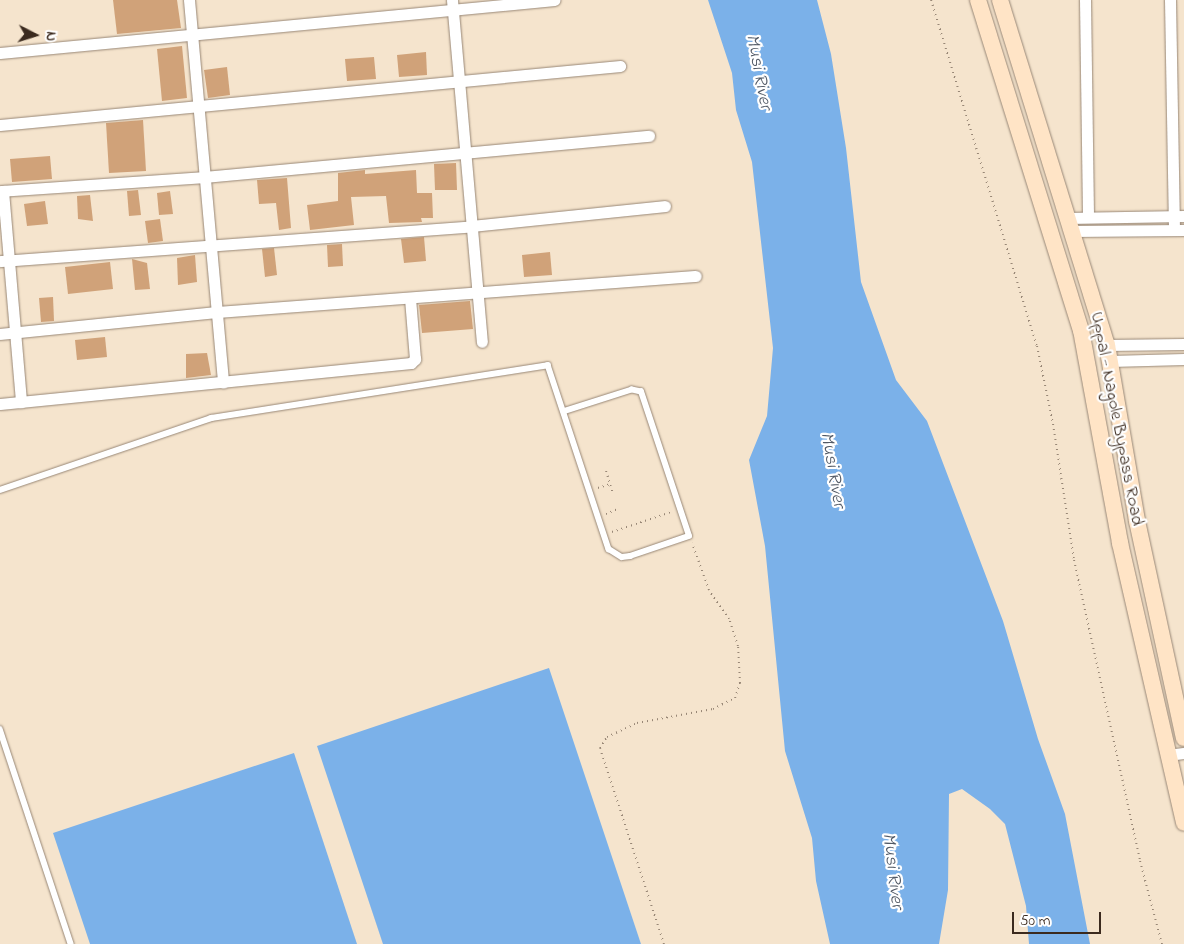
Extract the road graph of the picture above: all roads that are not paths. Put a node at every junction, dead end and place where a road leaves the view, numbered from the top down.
1 (189, 0) edge
2 (554, 0) edge
3 (978, 0) edge
4 (1000, 0) edge
5 (1085, 0) edge
6 (1170, 0) edge
7 (452, 5) edge
8 (192, 36) junction
9 (0, 53) edge
10 (620, 66) dead end
11 (459, 82) junction
12 (197, 106) junction
13 (0, 125) edge
14 (649, 136) dead end
15 (466, 153) junction
16 (204, 177) junction
17 (2, 191) edge
18 (665, 206) dead end
19 (1179, 216) edge
20 (1088, 217) junction
21 (1069, 224) junction
22 (472, 226) junction
23 (1179, 230) edge
24 (210, 244) junction
25 (5, 261) edge
26 (696, 276) dead end
27 (478, 293) junction
28 (410, 298) junction
29 (216, 312) junction
30 (15, 332) junction
31 (0, 334) edge
32 (482, 342) dead end
33 (1184, 344) edge
34 (1109, 353) junction
35 (1184, 359) edge
36 (223, 382) junction
37 (21, 402) junction
38 (0, 404) edge
39 (566, 411) junction
40 (0, 490) edge
41 (0, 729) edge
42 (1184, 737) edge
43 (1166, 747) junction
44 (1184, 753) edge
45 (1184, 823) edge
46 (71, 944) edge

1 - 8 street
2 - 7 street
3 - 43 street, Uppal - Nagole Bypass Road
4 - 21 street, Uppal - Nagole Bypass Road
5 - 20 street
6 - 19 street
7 - 8 street
7 - 11 street
8 - 9 street
8 - 12 street
10 - 11 street
11 - 12 street
11 - 15 street
12 - 13 street
12 - 16 street
14 - 15 street
15 - 16 street
15 - 22 street
16 - 17 street
16 - 24 street
17 - 25 street
18 - 22 street
19 - 20 street
19 - 23 street
20 - 21 street
21 - 23 street
21 - 34 street, Uppal - Nagole Bypass Road
22 - 24 street
22 - 27 street
24 - 25 street
24 - 29 street
25 - 30 street
26 - 27 street
27 - 28 street
27 - 32 street
28 - 29 street
28 - 36 street
29 - 30 street
29 - 36 street
30 - 31 street
30 - 37 street
33 - 34 street
34 - 35 street
34 - 42 street, Uppal - Nagole Bypass Road
36 - 37 street
37 - 38 street
39 - 39 lane
39 - 40 lane
41 - 46 lane
42 - 43 street
43 - 44 street
43 - 45 street, Uppal - Nagole Bypass Road

